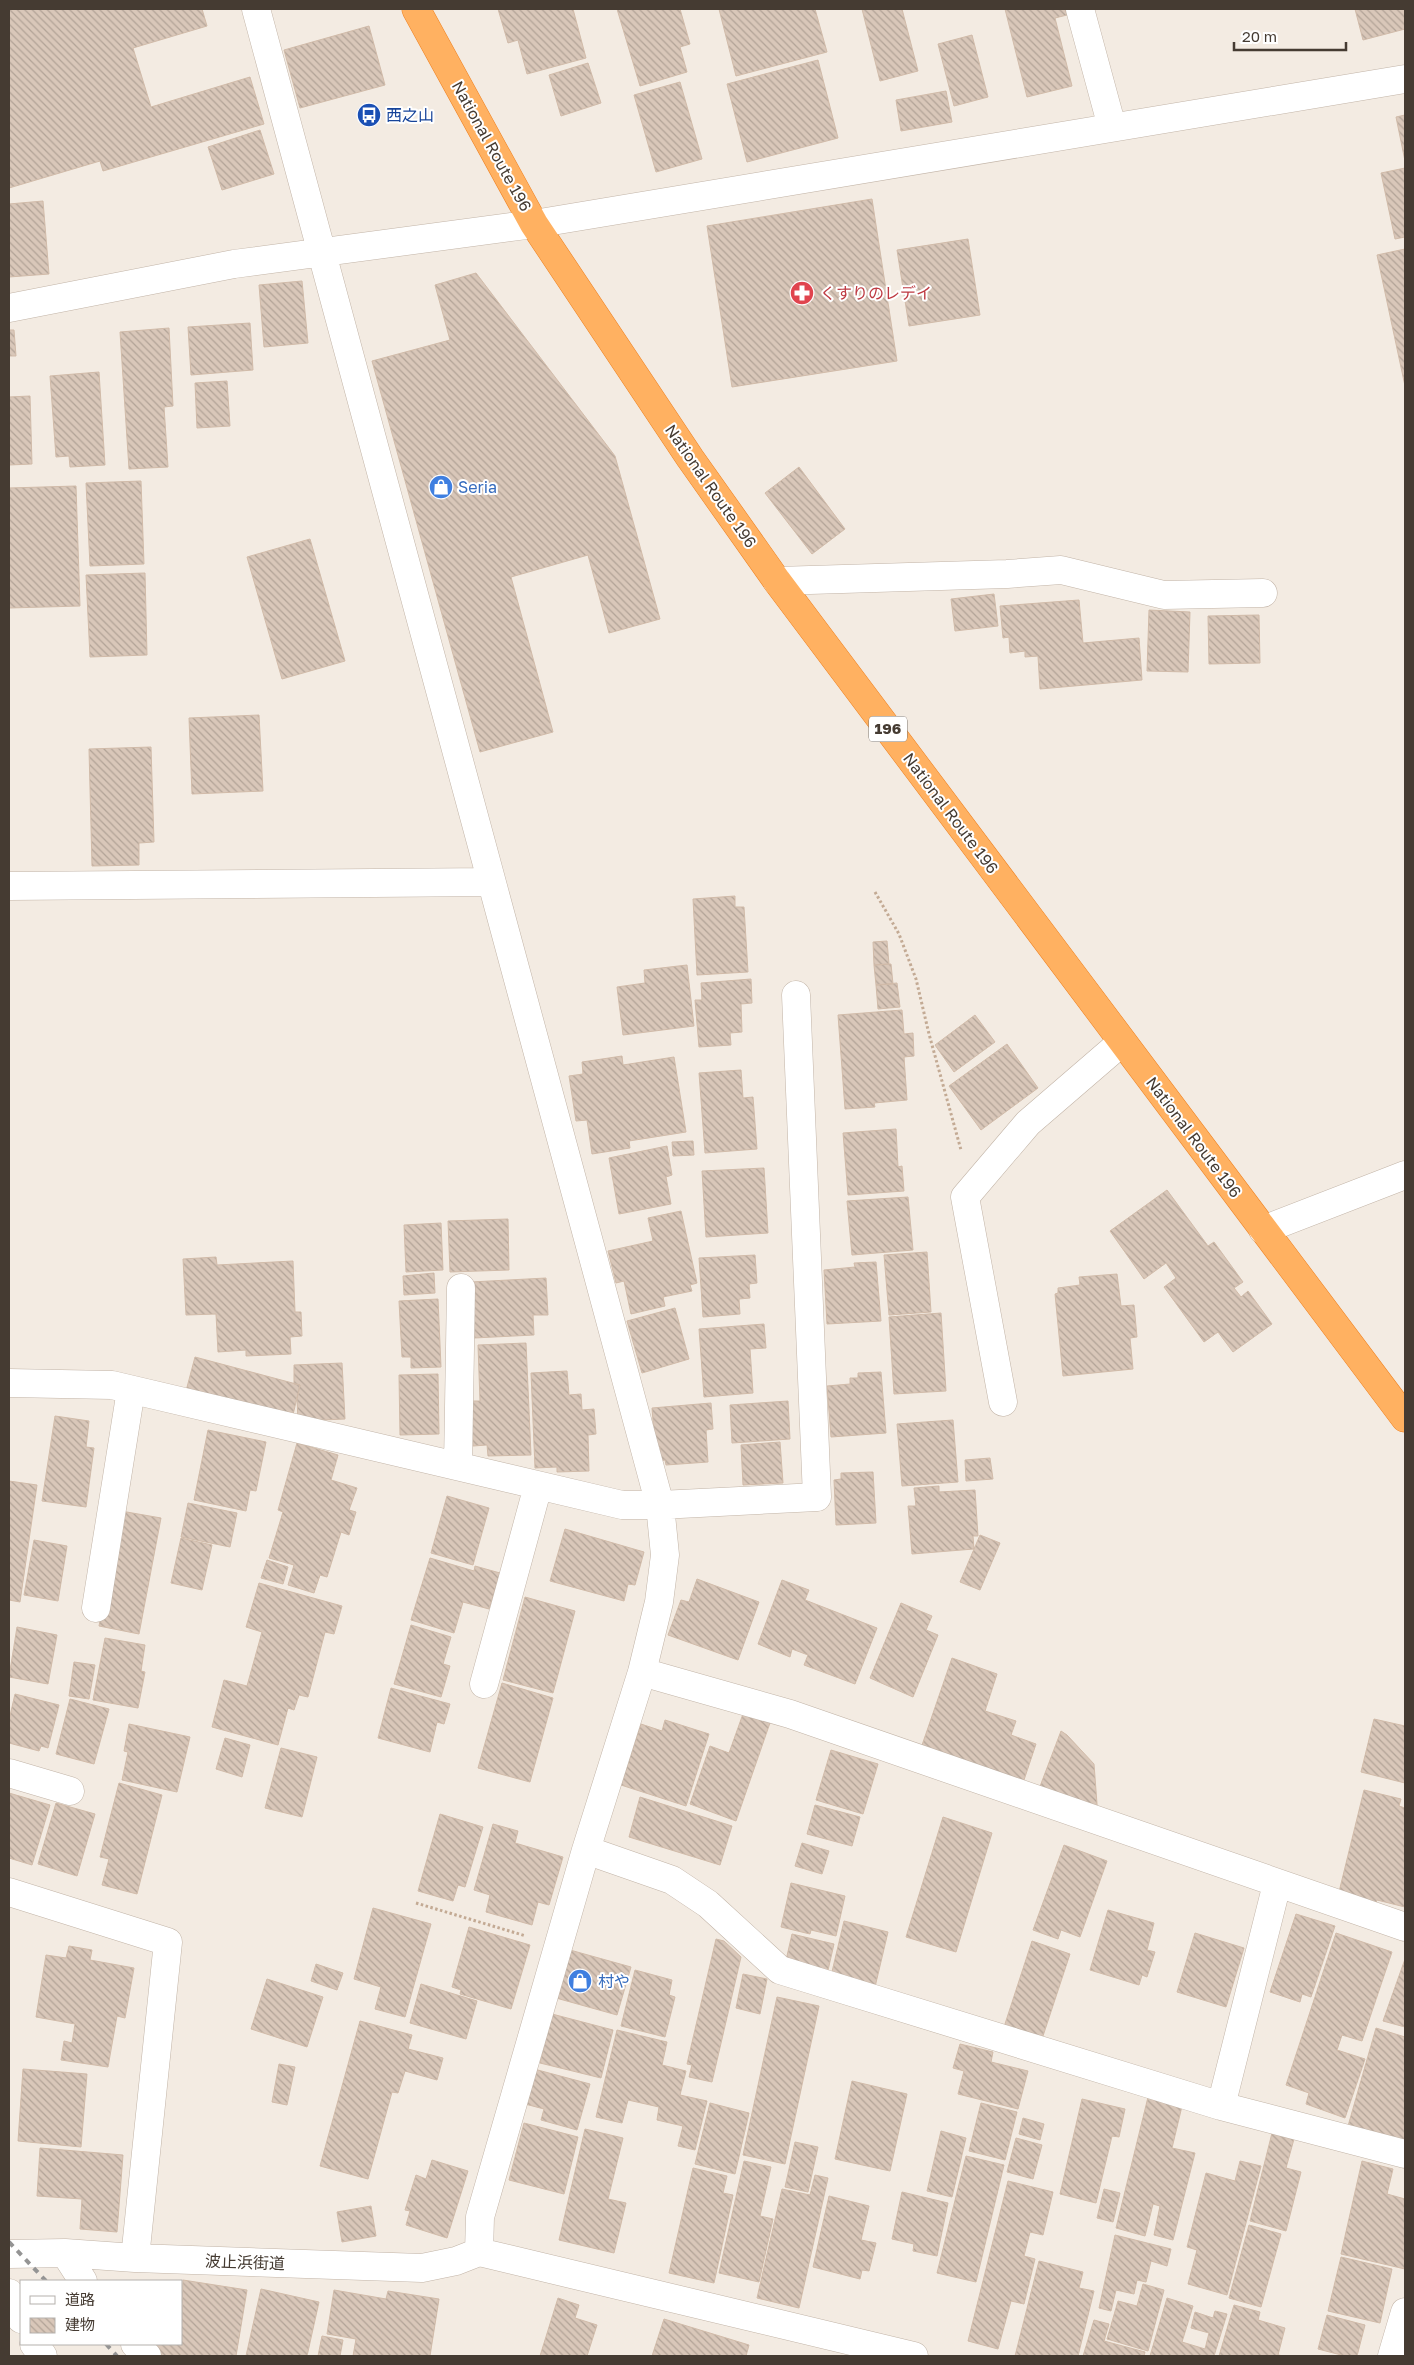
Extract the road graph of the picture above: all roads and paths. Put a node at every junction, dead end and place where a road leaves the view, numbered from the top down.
1 (256, 9) edge
2 (416, 9) edge
3 (1080, 9) edge
4 (1405, 79) edge
5 (1112, 128) junction
6 (534, 224) junction
7 (321, 254) junction
8 (9, 308) edge
9 (777, 581) junction
10 (1263, 593) dead end
11 (491, 882) junction
12 (9, 886) edge
13 (875, 892) dead end
14 (796, 995) dead end
15 (1122, 1042) junction
16 (1405, 1175) edge
17 (971, 1189) junction
18 (1263, 1230) junction
19 (461, 1288) dead end
20 (9, 1383) edge
21 (131, 1390) junction
22 (1003, 1402) dead end
23 (1405, 1418) edge
24 (458, 1466) junction
25 (538, 1486) junction
26 (660, 1505) junction
27 (96, 1608) dead end
28 (642, 1672) junction
29 (484, 1684) dead end
30 (9, 1773) edge
31 (70, 1791) dead end
32 (586, 1850) junction
33 (1277, 1884) junction
34 (9, 1892) edge
35 (416, 1903) dead end
36 (1405, 1927) edge
37 (558, 1945) junction
38 (1222, 2106) junction
39 (1405, 2154) edge
40 (479, 2252) junction
41 (65, 2253) junction
42 (9, 2254) edge
43 (135, 2258) junction
44 (82, 2280) edge
45 (9, 2293) edge
46 (1405, 2312) edge
47 (20, 2316) edge
48 (35, 2345) edge
49 (136, 2345) edge
50 (43, 2356) edge
51 (147, 2356) edge
52 (914, 2356) edge
53 (1392, 2356) edge

1 - 7 street
2 - 6 highway, National Route 196 / 196
3 - 5 street
4 - 5 street
5 - 6 street
6 - 7 street
6 - 9 highway, National Route 196 / 196
7 - 8 street
7 - 11 street
9 - 10 street
9 - 15 highway, National Route 196 / 196
11 - 12 street
11 - 26 street
13 - 17 path
14 - 26 street
15 - 17 street
15 - 18 highway, National Route 196 / 196
16 - 18 street
17 - 22 street
18 - 23 highway, National Route 196 / 196
19 - 24 street
20 - 21 street
21 - 24 street
21 - 27 street
24 - 25 street
25 - 26 street
25 - 29 street
26 - 28 street
28 - 32 street
28 - 33 street
30 - 31 street
32 - 37 street
32 - 38 street
33 - 36 street
33 - 38 street
34 - 43 street
35 - 37 path
37 - 40 street
38 - 39 street
40 - 43 street, 波止浜街道
40 - 52 street
41 - 42 street, 波止浜街道
41 - 43 street, 波止浜街道
41 - 44 street
45 - 47 street
46 - 53 street
48 - 50 street
49 - 51 street

